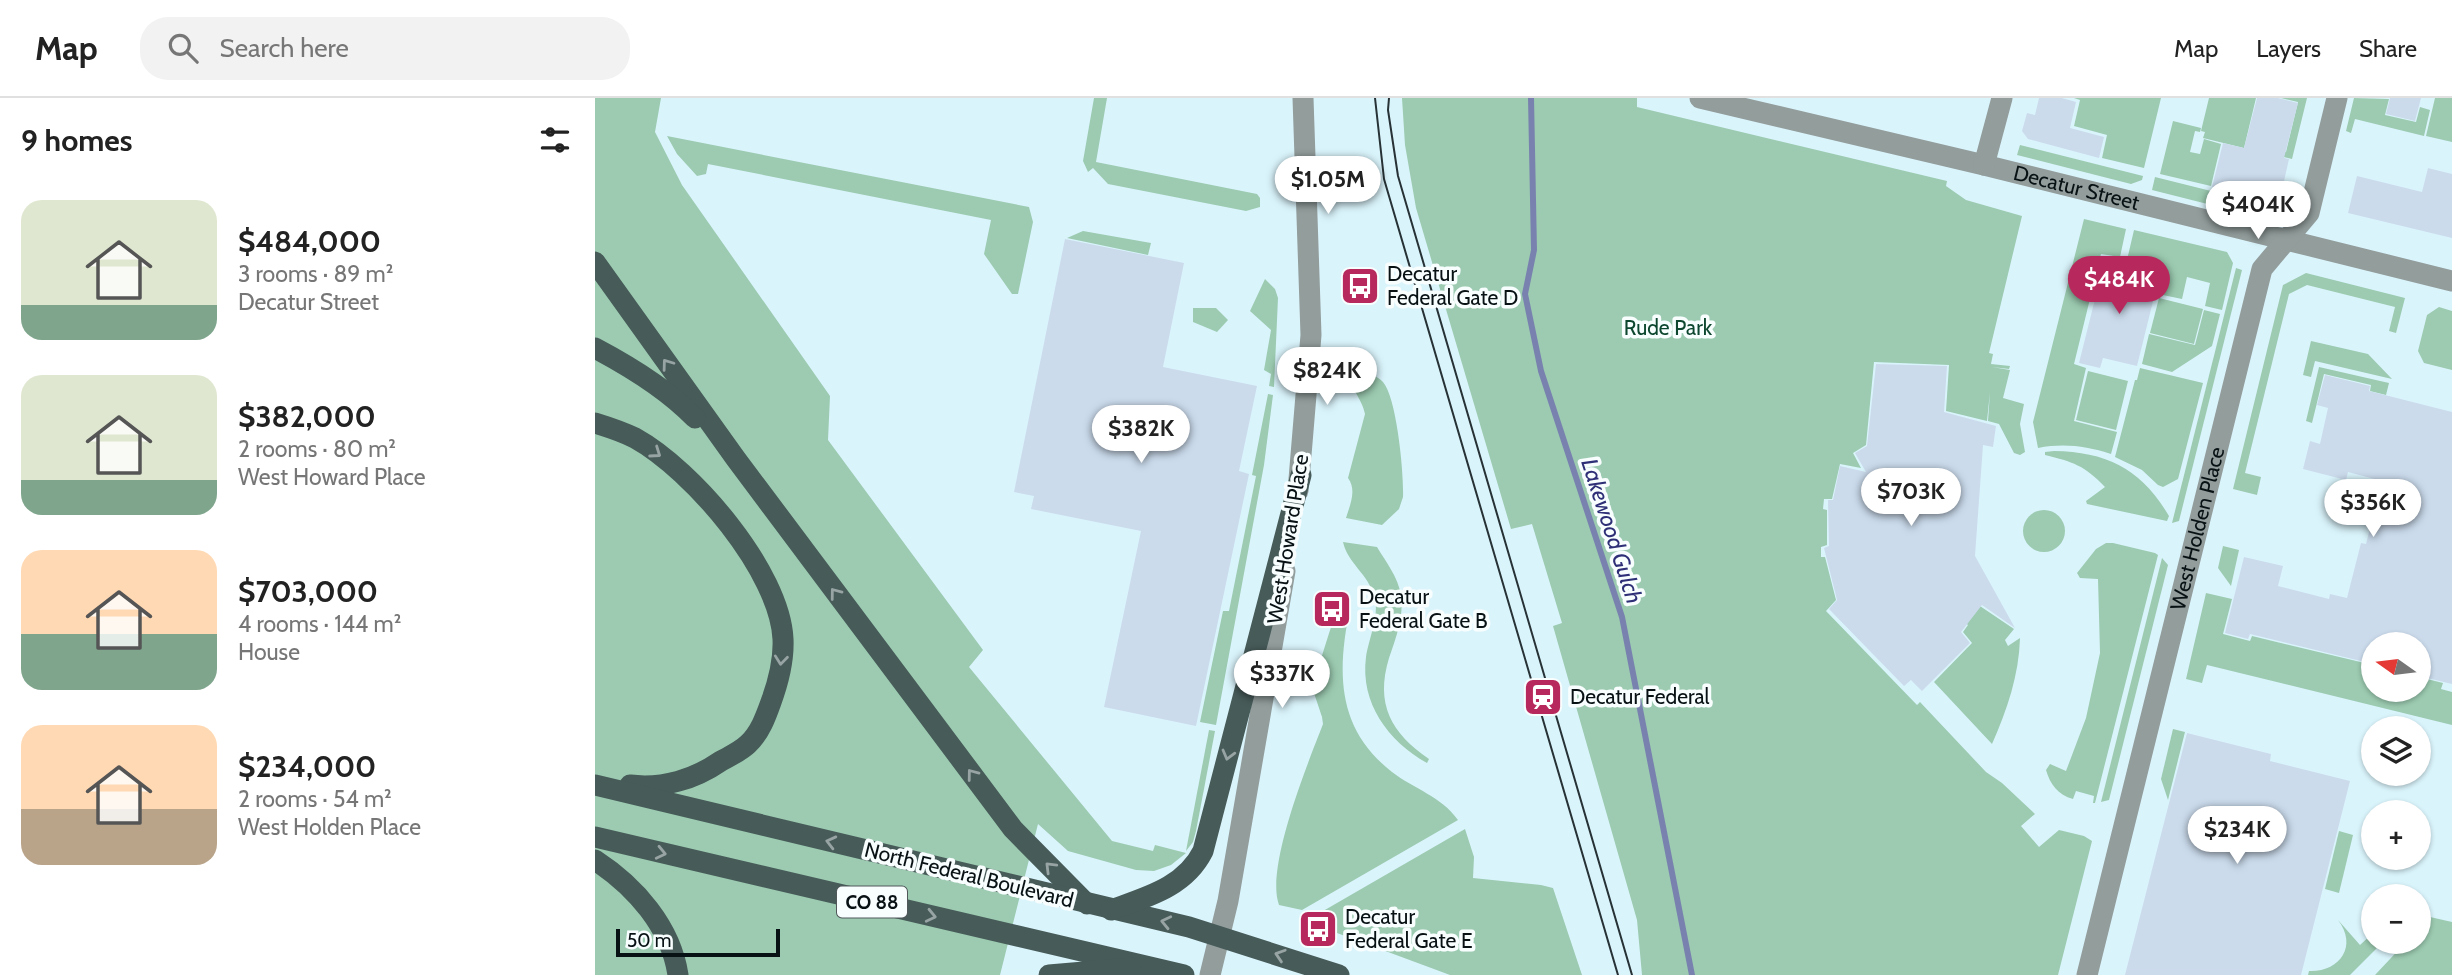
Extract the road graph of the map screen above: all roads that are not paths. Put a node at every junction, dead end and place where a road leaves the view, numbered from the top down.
1 (1303, 98) edge
2 (1700, 98) edge
3 (2002, 98) edge
4 (2337, 98) edge
5 (1985, 165) junction
6 (2287, 240) junction
7 (595, 262) edge
8 (2452, 281) edge
9 (595, 348) edge
10 (595, 424) edge
11 (736, 459) junction
12 (1301, 475) junction
13 (595, 779) edge
14 (595, 785) edge
15 (595, 837) edge
16 (595, 860) edge
17 (1087, 904) junction
18 (1111, 910) junction
19 (1220, 937) junction
20 (1150, 967) junction
21 (678, 975) edge
22 (1049, 975) edge
23 (1184, 975) edge
24 (1210, 975) edge
25 (1339, 975) edge
26 (2087, 975) edge

1 - 12 street, West Howard Place
2 - 5 street, Decatur Street
3 - 5 street
4 - 6 street, West Holden Place
5 - 6 street, Decatur Street
6 - 8 street, Decatur Street
6 - 26 street, West Holden Place
11 -> 7 main road
9 - 11 main road
10 -> 13 main road
17 -> 11 main road
12 -> 18 main road
12 - 19 street, West Howard Place
17 -> 14 main road, North Federal Boulevard / CO 88
15 -> 20 main road, CO 88
16 - 21 main road
17 - 18 main road, North Federal Boulevard / CO 88
19 -> 18 main road, North Federal Boulevard / CO 88
19 - 24 street, West Howard Place
25 -> 19 main road, North Federal Boulevard / CO 88
20 - 22 main road
20 - 23 main road, CO 88

